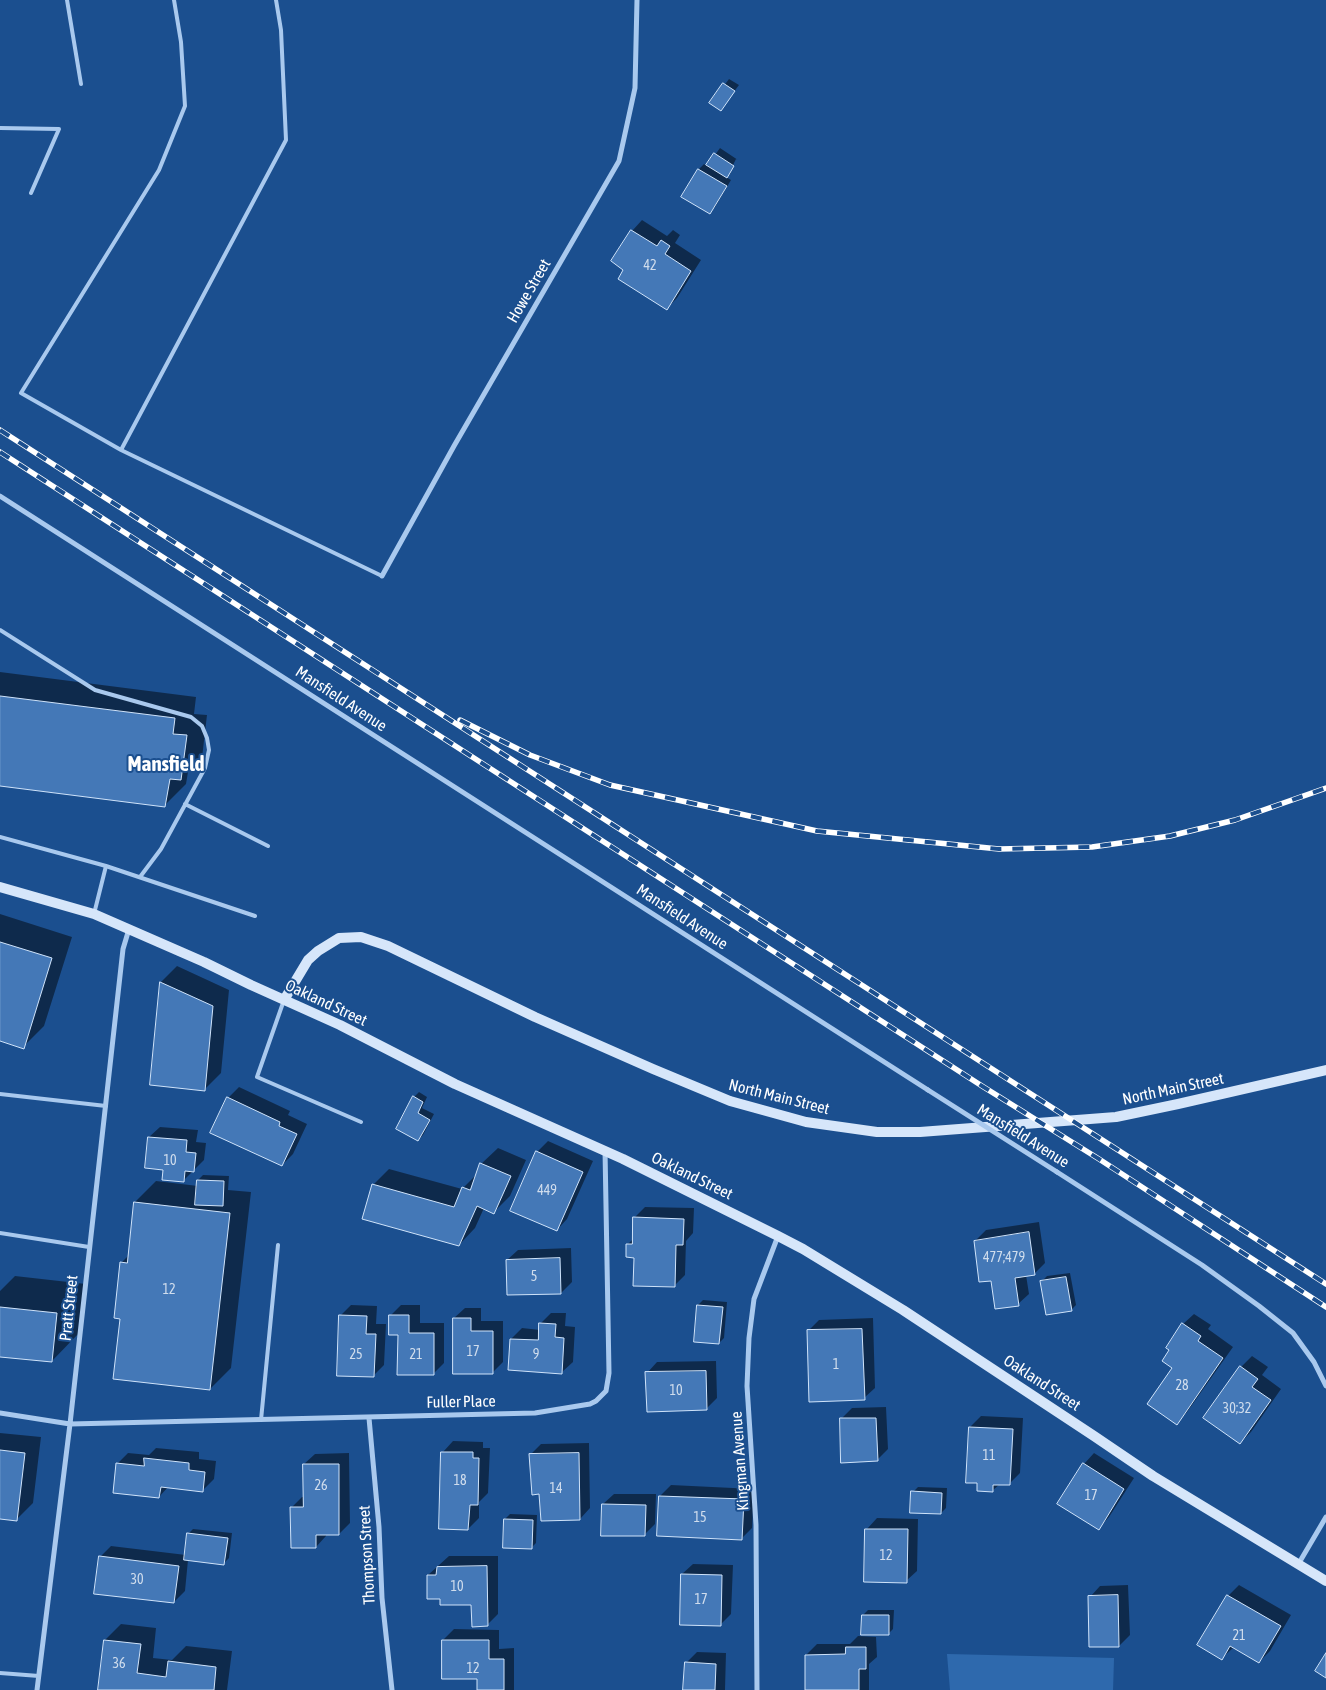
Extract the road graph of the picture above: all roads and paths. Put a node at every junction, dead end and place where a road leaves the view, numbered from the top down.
1 (67, 0) edge
2 (174, 0) edge
3 (276, 0) edge
4 (637, 0) edge
5 (81, 84) dead end
6 (0, 128) edge
7 (31, 193) dead end
8 (121, 450) junction
9 (0, 496) edge
10 (382, 576) joint
11 (0, 630) edge
12 (185, 804) junction
13 (0, 837) edge
14 (268, 846) dead end
15 (106, 866) junction
16 (140, 877) junction
17 (0, 887) edge
18 (94, 914) junction
19 (255, 916) dead end
20 (129, 930) junction
21 (284, 1000) junction
22 (1326, 1070) edge
23 (0, 1094) edge
24 (106, 1106) junction
25 (361, 1122) dead end
26 (605, 1150) junction
27 (0, 1233) edge
28 (778, 1236) junction
29 (278, 1246) dead end
30 (89, 1247) junction
31 (1326, 1386) edge
32 (0, 1412) edge
33 (369, 1418) junction
34 (261, 1420) junction
35 (70, 1424) junction
36 (1326, 1517) edge
37 (1298, 1562) junction
38 (1326, 1580) edge
39 (0, 1673) edge
40 (39, 1676) junction
41 (38, 1690) edge
42 (392, 1690) edge
43 (757, 1690) edge

1 - 5 lane
2 - 8 lane
3 - 8 lane
4 - 10 street, Howe Street
6 - 7 lane
8 - 10 lane
9 - 31 street, Mansfield Avenue, bridge
11 - 12 lane
12 - 14 lane
12 - 16 lane
13 - 15 lane
15 - 16 lane
15 - 18 lane
16 - 19 lane
17 - 18 main road, Oakland Street
18 - 20 main road, Oakland Street
20 - 21 main road, Oakland Street
20 - 24 street, Pratt Street
21 - 22 main road, North Main Street
21 - 25 lane
21 - 26 main road, Oakland Street
23 - 24 lane
24 - 30 street, Pratt Street
26 - 28 main road, Oakland Street
26 - 33 street, Fuller Place
27 - 30 lane
28 - 37 main road, Oakland Street
28 - 43 street, Kingman Avenue
29 - 34 lane
30 - 35 street, Pratt Street
32 - 35 street, Fuller Place
33 - 34 street, Fuller Place
33 - 42 street, Thompson Street
34 - 35 street, Fuller Place
35 - 40 street, Pratt Street
36 - 37 street
37 - 38 main road, Oakland Street
39 - 40 lane
40 - 41 street, Pratt Street

